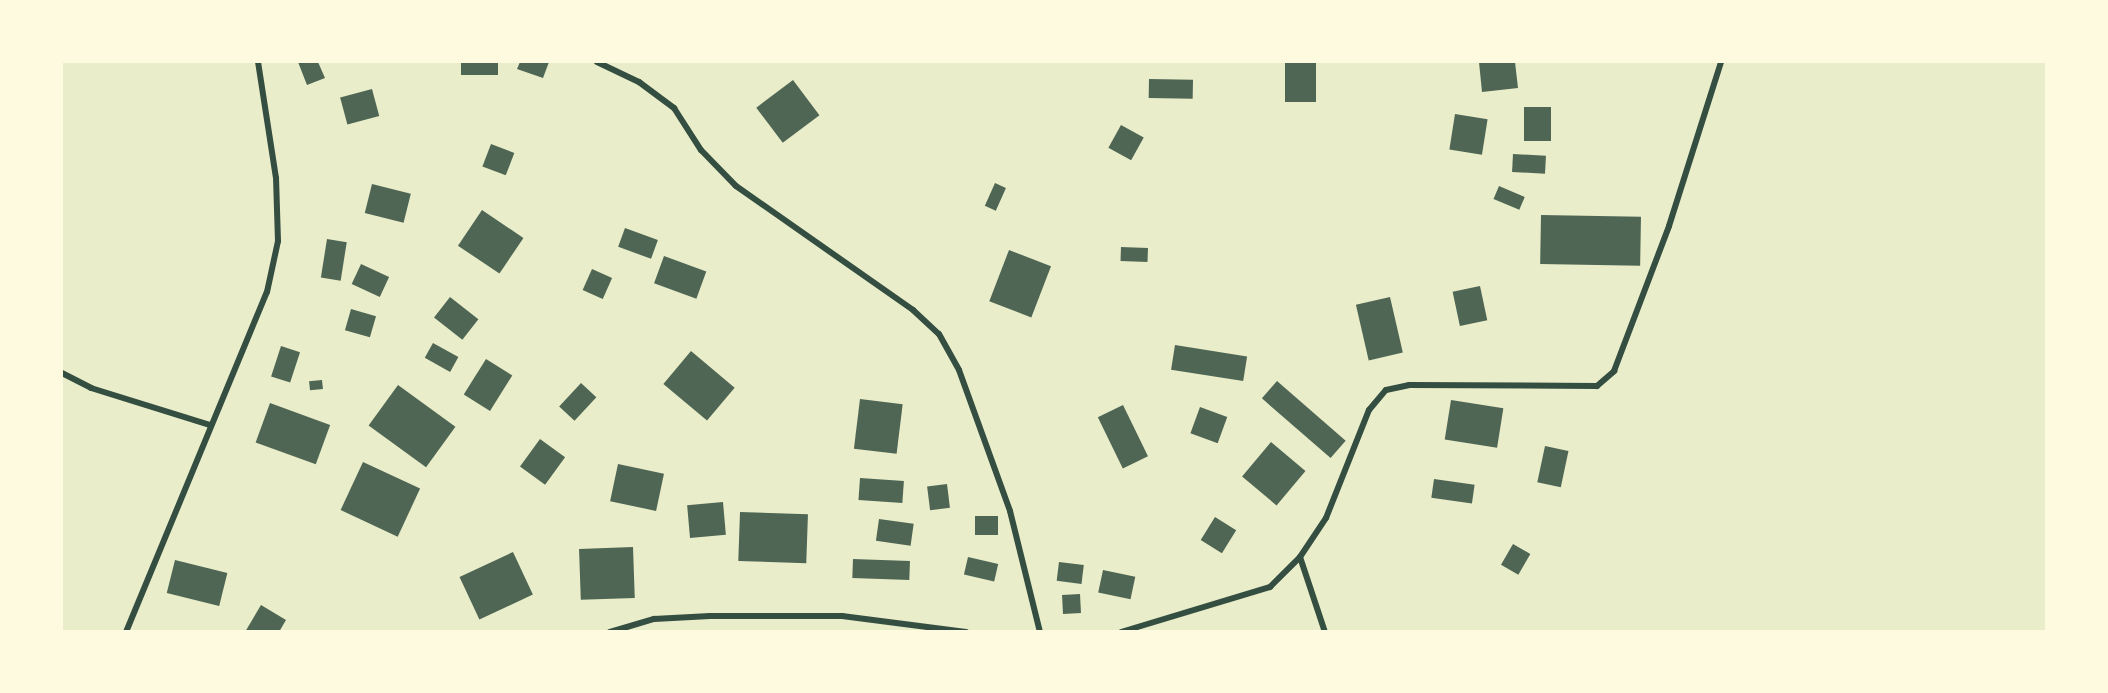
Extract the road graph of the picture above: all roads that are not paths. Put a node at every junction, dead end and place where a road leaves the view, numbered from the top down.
1 (258, 62) edge
2 (597, 62) edge
3 (1721, 62) edge
4 (62, 374) edge
5 (210, 424) junction
6 (1300, 557) junction
7 (126, 632) edge
8 (610, 632) edge
9 (966, 632) edge
10 (1040, 632) edge
11 (1121, 632) edge
12 (1325, 632) edge

1 - 5 street
2 - 10 street
3 - 6 street
4 - 5 street
5 - 7 street
6 - 11 street
6 - 12 street
8 - 9 street

